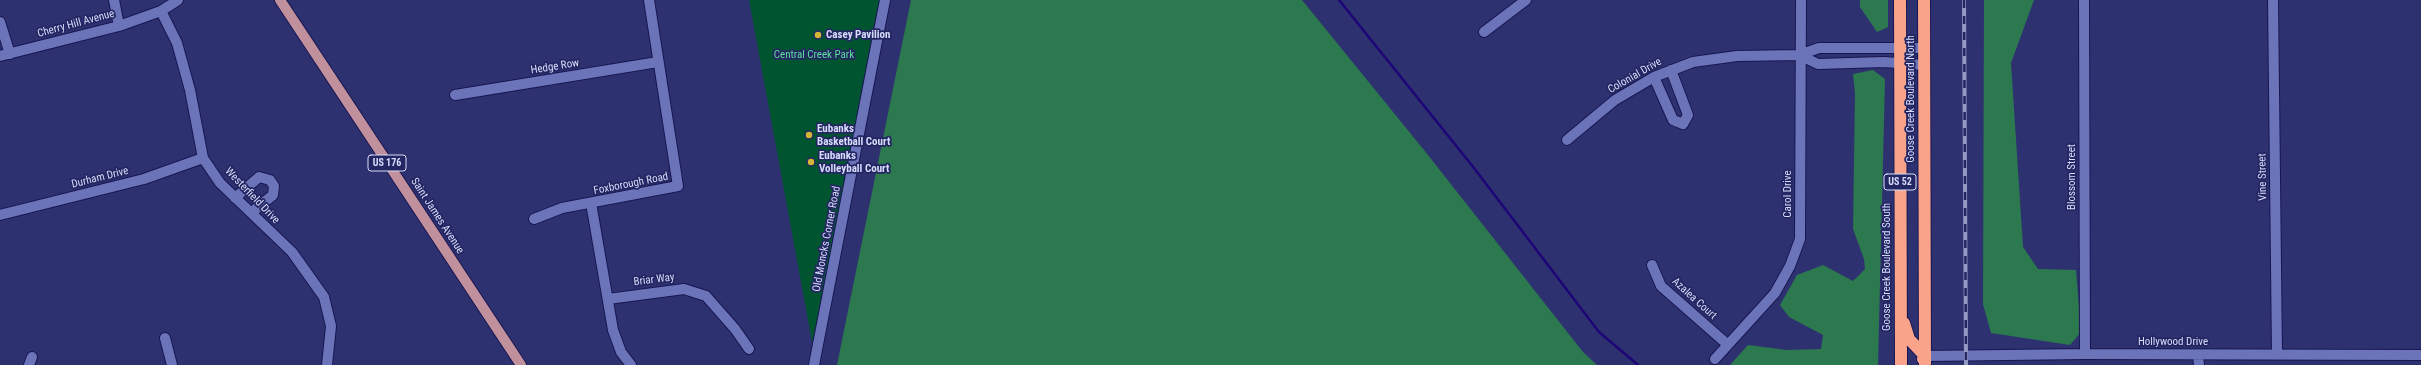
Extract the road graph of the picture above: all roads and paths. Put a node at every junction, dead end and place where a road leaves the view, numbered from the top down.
1 (114, 0) edge
2 (178, 0) edge
3 (280, 0) edge
4 (649, 0) edge
5 (885, 0) edge
6 (1526, 0) edge
7 (1801, 0) edge
8 (1900, 0) edge
9 (1924, 0) edge
10 (2084, 0) edge
11 (2274, 0) edge
12 (161, 11) junction
13 (0, 22) edge
14 (119, 26) junction
15 (1484, 32) dead end
16 (1900, 47) junction
17 (1924, 48) junction
18 (5, 55) edge
19 (1800, 55) junction
20 (658, 62) junction
21 (1900, 63) junction
22 (1924, 64) junction
23 (1671, 70) junction
24 (1654, 77) junction
25 (455, 95) dead end
26 (1567, 140) dead end
27 (203, 158) junction
28 (235, 198) junction
29 (591, 203) junction
30 (252, 212) junction
31 (0, 215) edge
32 (534, 218) dead end
33 (1652, 265) dead end
34 (608, 299) junction
35 (1900, 302) junction
36 (165, 338) dead end
37 (1727, 344) junction
38 (749, 349) dead end
39 (2085, 354) junction
40 (2277, 354) junction
41 (2421, 355) edge
42 (1715, 359) dead end
43 (2198, 360) edge
44 (2320, 360) edge
45 (1923, 362) edge
46 (172, 365) edge
47 (327, 365) edge
48 (521, 365) edge
49 (631, 365) edge
50 (814, 365) edge
51 (1901, 365) edge

1 - 14 street
2 - 12 street, Cherry Hill Avenue
3 - 48 main road, Saint James Avenue / US 176
4 - 20 street, Foxborough Road
5 - 50 street, Old Moncks Corner Road
6 - 15 street
7 - 19 street, Carol Drive
8 - 16 highway, Goose Creek Boulevard South / US 52
9 - 17 highway, Goose Creek Boulevard North / US 52
10 - 39 street, Blossom Street
11 - 40 street, Vine Street
12 - 14 street, Cherry Hill Avenue
12 - 27 street, Westerfield Drive
13 - 18 street
14 - 18 street, Cherry Hill Avenue
16 - 17 street, Colonial Drive
16 - 19 street, Colonial Drive
16 - 21 highway, Goose Creek Boulevard South / US 52
17 - 22 highway, Goose Creek Boulevard North / US 52
19 - 21 street, Colonial Drive
19 - 23 street, Colonial Drive
19 - 37 street, Carol Drive
20 - 25 street, Hedge Row
20 - 29 street, Foxborough Road
21 - 22 street, Colonial Drive
21 - 35 highway, Goose Creek Boulevard South / US 52
22 - 45 highway, Goose Creek Boulevard North / US 52
23 - 24 street, Colonial Drive
23 - 24 street
24 - 26 street, Colonial Drive
27 - 28 street, Westerfield Drive
27 - 31 street, Durham Drive
28 - 30 street, Westerfield Drive
28 - 30 street
29 - 32 street
29 - 34 street, Foxborough Road
30 - 47 street, Westerfield Drive
33 - 37 street, Azalea Court
34 - 38 street, Briar Way
34 - 49 street, Foxborough Road
35 - 45 highway
35 - 51 highway, Goose Creek Boulevard South / US 52
36 - 46 street
37 - 42 street, Carol Drive
39 - 43 street, Hollywood Drive
39 - 45 street, Hollywood Drive
40 - 43 street, Hollywood Drive
40 - 44 street, Hollywood Drive
41 - 44 street, Hollywood Drive

